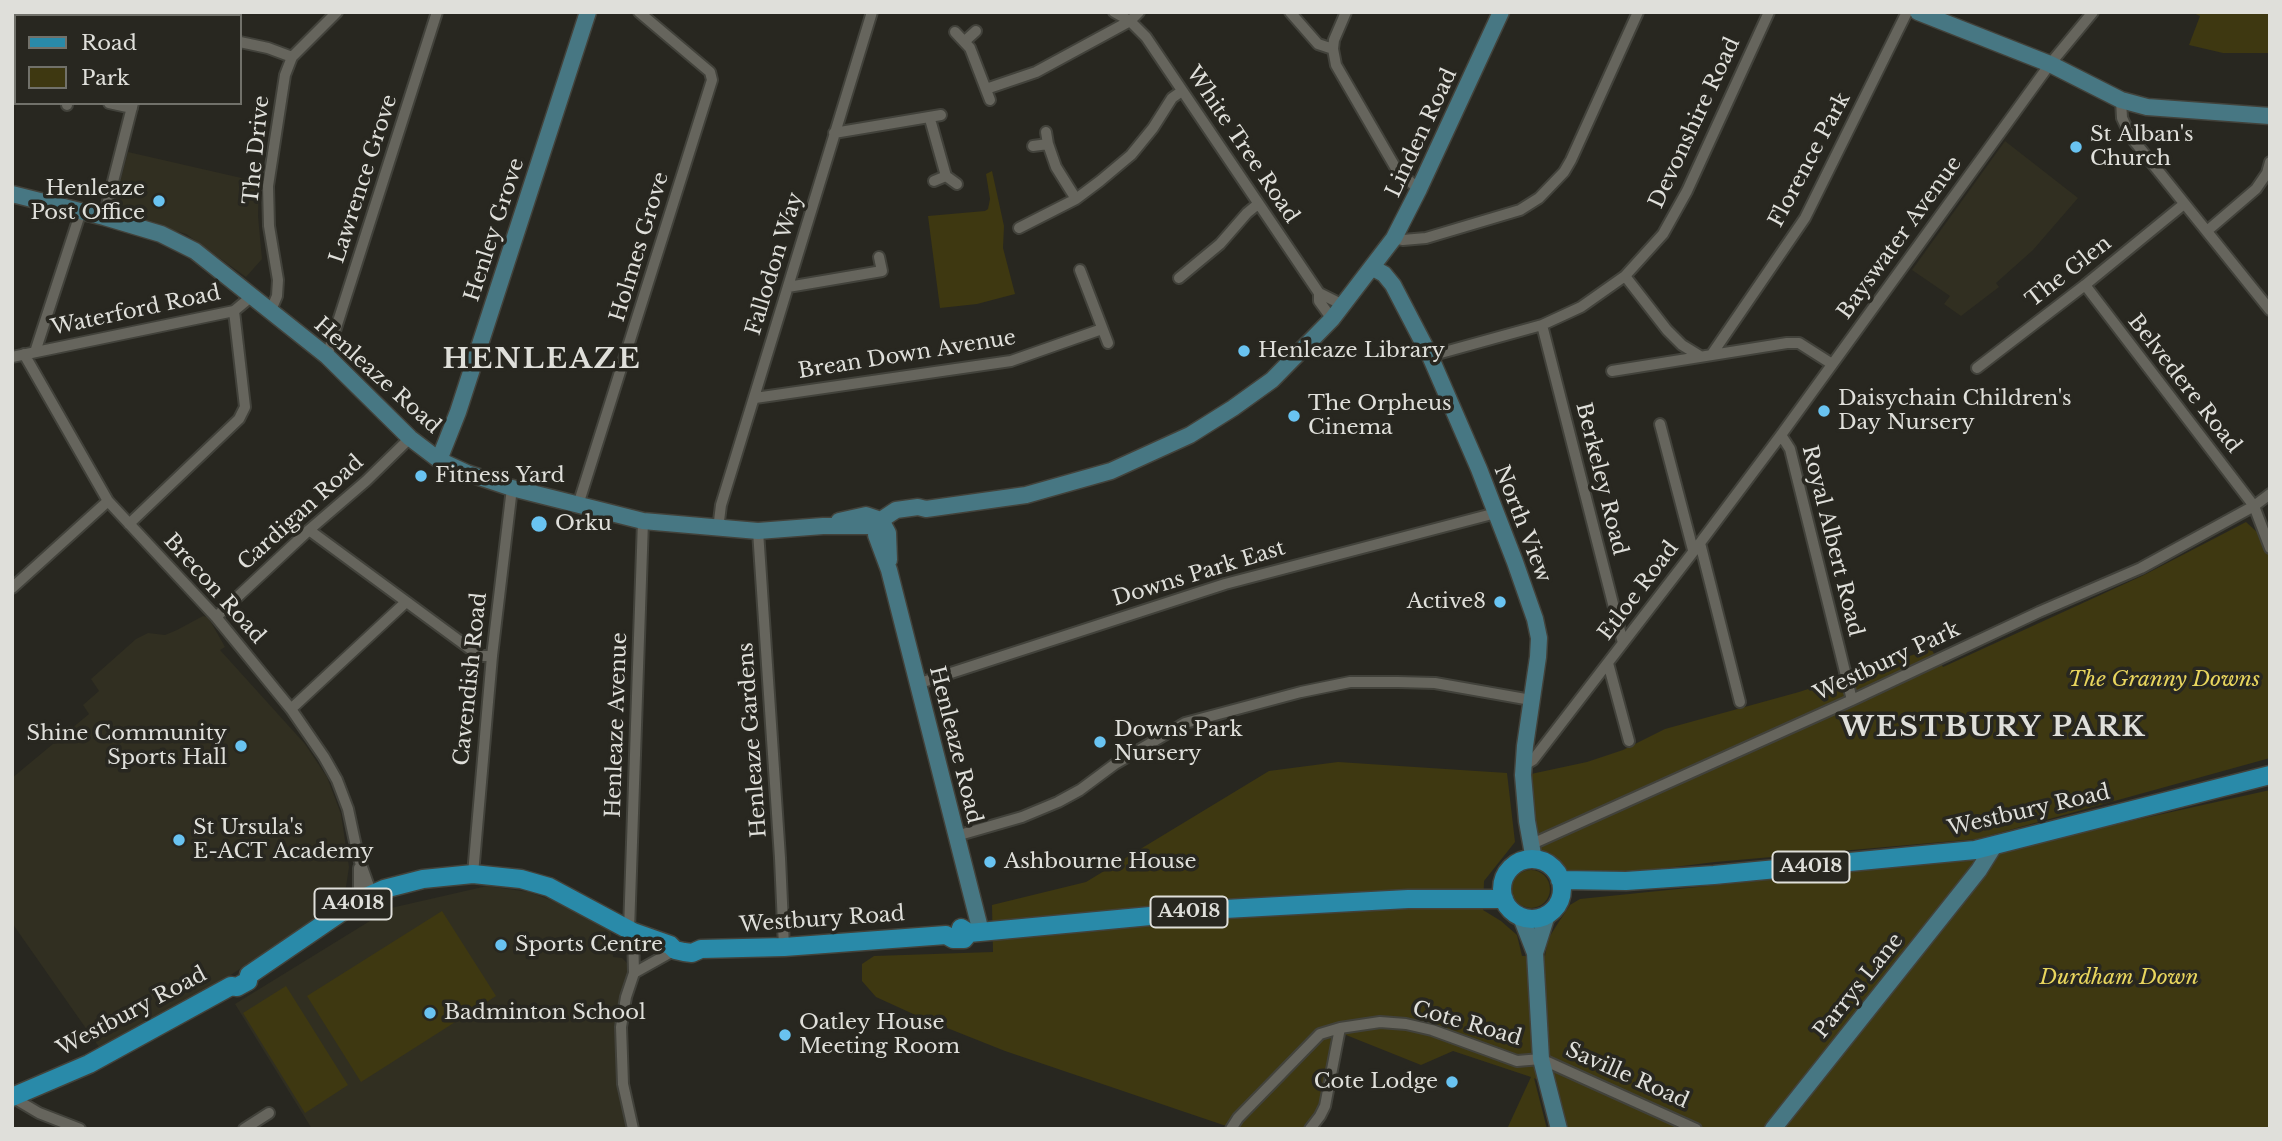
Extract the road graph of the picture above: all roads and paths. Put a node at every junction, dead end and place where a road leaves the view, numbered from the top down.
1 (337, 12) edge
2 (437, 12) edge
3 (588, 12) edge
4 (639, 12) edge
5 (1114, 12) edge
6 (1139, 12) edge
7 (1290, 12) edge
8 (1346, 12) edge
9 (1501, 12) edge
10 (1638, 12) edge
11 (1769, 12) edge
12 (1908, 12) edge
13 (1918, 12) edge
14 (2093, 12) edge
15 (871, 13) edge
16 (1130, 21) junction
17 (976, 31) dead end
18 (955, 32) dead end
19 (965, 41) junction
20 (242, 42) edge
21 (1333, 49) junction
22 (292, 57) junction
23 (2050, 64) junction
24 (1182, 91) junction
25 (2121, 100) junction
26 (133, 106) edge
27 (2270, 116) edge
28 (1046, 132) dead end
29 (834, 133) junction
30 (1048, 144) junction
31 (1034, 146) dead end
32 (2270, 162) edge
33 (946, 176) junction
34 (934, 181) dead end
35 (957, 184) dead end
36 (1419, 189) junction
37 (12, 194) edge
38 (1076, 200) junction
39 (1258, 204) junction
40 (2183, 204) junction
41 (81, 211) junction
42 (104, 217) junction
43 (1040, 219) junction
44 (1019, 228) dead end
45 (2207, 231) junction
46 (1045, 232) dead end
47 (1394, 238) junction
48 (879, 257) dead end
49 (1373, 268) junction
50 (1080, 270) dead end
51 (1625, 276) junction
52 (1180, 278) dead end
53 (2085, 285) junction
54 (788, 287) junction
55 (1319, 293) junction
56 (252, 296) junction
57 (1343, 305) junction
58 (271, 310) junction
59 (2270, 310) edge
60 (234, 311) junction
61 (1332, 319) junction
62 (1542, 326) junction
63 (1102, 329) junction
64 (1108, 343) dead end
65 (24, 354) edge
66 (1706, 355) junction
67 (327, 356) junction
68 (1430, 356) junction
69 (1832, 365) junction
70 (1977, 368) dead end
71 (1612, 371) dead end
72 (755, 398) junction
73 (1660, 424) dead end
74 (1781, 435) junction
75 (410, 438) junction
76 (439, 460) junction
77 (512, 488) junction
78 (2270, 494) edge
79 (108, 500) junction
80 (578, 505) junction
81 (2254, 506) junction
82 (1496, 513) junction
83 (881, 520) junction
84 (643, 521) junction
85 (129, 524) junction
86 (718, 528) junction
87 (309, 530) junction
88 (758, 531) junction
89 (1697, 546) junction
90 (2270, 548) edge
91 (12, 588) edge
92 (406, 602) junction
93 (216, 617) junction
94 (1623, 643) junction
95 (492, 656) junction
96 (1608, 663) junction
97 (917, 684) junction
98 (1531, 700) junction
99 (1852, 700) junction
100 (1740, 702) dead end
101 (291, 709) junction
102 (1629, 741) dead end
103 (1523, 766) junction
104 (2270, 775) edge
105 (957, 836) junction
106 (1994, 846) junction
107 (1975, 850) junction
108 (1530, 855) junction
109 (1979, 870) junction
110 (473, 873) junction
111 (1561, 887) junction
112 (1504, 892) junction
113 (365, 897) junction
114 (1547, 915) junction
115 (1521, 917) junction
116 (631, 931) junction
117 (975, 932) junction
118 (784, 947) junction
119 (673, 948) junction
120 (1535, 953) junction
121 (634, 973) junction
122 (1340, 1028) junction
123 (1541, 1059) junction
124 (16, 1104) edge
125 (269, 1113) dead end
126 (80, 1129) edge
127 (244, 1129) edge
128 (633, 1129) edge
129 (1231, 1129) edge
130 (1310, 1129) edge
131 (1559, 1129) edge
132 (1696, 1129) edge
133 (1773, 1129) edge

1 - 22 street, The Drive
2 - 67 street, Lawrence Grove
3 - 76 main road, Henley Grove
4 - 80 street, Holmes Grove
5 - 16 street
6 - 16 street
7 - 21 street
8 - 21 street
9 - 36 main road, Linden Road
10 - 47 street
11 - 51 street, Devonshire Road
12 - 66 street, Florence Park
13 - 23 main road
14 - 23 street, Bayswater Avenue
15 - 29 street, Fallodon Way
16 - 19 street
16 - 24 street, White Tree Road
17 - 19 street
18 - 19 street
20 - 22 street
21 - 36 street
22 - 58 street, The Drive
23 - 25 main road
23 - 69 street, Bayswater Avenue
24 - 38 street
24 - 39 street, White Tree Road
25 - 27 main road
25 - 40 street
26 - 42 street
28 - 30 street
29 - 33 street
29 - 54 street, Fallodon Way
30 - 31 street
30 - 38 street
32 - 45 street
33 - 34 street
33 - 35 street
36 - 47 main road, Linden Road
37 - 41 main road, Henleaze Road
38 - 43 street
39 - 52 street
39 - 55 street, White Tree Road
40 - 45 street
40 - 53 street, The Glen
41 - 42 main road, Henleaze Road
41 - 65 street
42 - 56 main road, Henleaze Road
43 - 44 street
43 - 46 street
45 - 59 street
47 - 49 main road, Linden Road
48 - 54 street
49 - 57 main road, Linden Road
49 - 68 main road, North View
50 - 63 street
51 - 62 street, Devonshire Road
51 - 66 street
53 - 70 street, The Glen
53 - 81 street, Belvedere Road
54 - 72 street, Fallodon Way
55 - 57 street, White Tree Road
55 - 61 street, White Tree Road
56 - 58 main road, Henleaze Road
56 - 60 street, Waterford Road
57 - 61 main road, Linden Road
58 - 67 main road, Henleaze Road
60 - 65 street, Waterford Road
60 - 85 street
61 - 83 main road, Linden Road
62 - 68 street, Devonshire Road
62 - 94 street, Berkeley Road
63 - 64 street
63 - 72 street, Brean Down Avenue
65 - 79 street, Brecon Road
66 - 69 street
66 - 71 street
67 - 75 main road, Henleaze Road
68 - 82 main road, North View
69 - 74 street, Bayswater Avenue
72 - 86 street, Fallodon Way
73 - 89 street
74 - 89 street, Etloe Road
74 - 99 street, Royal Albert Road
75 - 76 main road, Henleaze Road
75 - 87 street, Cardigan Road
76 - 77 main road, Henleaze Road
77 - 80 main road, Henleaze Road
77 - 95 street, Cavendish Road
78 - 81 street, Westbury Park
79 - 85 street, Brecon Road
79 - 91 street
80 - 84 main road, Henleaze Road
81 - 90 street, Belvedere Road
81 - 99 street, Westbury Park
82 - 97 street, Downs Park East
82 - 98 main road, North View
83 - 88 main road, Henleaze Road
83 - 97 main road, Henleaze Road
84 - 86 main road, Henleaze Road
84 - 116 street, Henleaze Avenue
85 - 93 street, Brecon Road
86 - 88 main road, Henleaze Road
87 - 92 street
87 - 93 street, Cardigan Road
88 - 118 street, Henleaze Gardens
89 - 94 street, Etloe Road
89 - 100 street
92 - 95 street
92 - 101 street
93 - 101 street, Brecon Road
94 - 96 street, Etloe Road
95 - 110 street, Cavendish Road
96 - 102 street
96 - 103 street, Etloe Road
97 - 105 main road, Henleaze Road
98 - 103 main road, North View
98 - 105 street
99 - 108 street, Westbury Park
101 - 113 street, Brecon Road
103 - 108 main road, North View
104 - 106 main road, Westbury Road / A4018
105 - 117 main road, Henleaze Road
106 - 107 main road, Westbury Road / A4018
106 - 109 main road, Parrys Lane
107 - 109 main road
107 - 111 main road, Westbury Road / A4018
108 - 111 main road
108 - 112 main road
109 - 133 main road, Parrys Lane
110 - 113 main road, Westbury Road / A4018
110 - 116 main road, Westbury Road / A4018
111 - 114 main road
112 - 115 main road
112 - 117 main road, Westbury Road / A4018
113 - 124 main road, Westbury Road / A4018
114 - 115 main road
114 - 120 main road
115 - 120 main road
116 - 119 main road, Westbury Road / A4018
116 - 121 street, Henleaze Avenue
117 - 118 main road, Westbury Road / A4018
118 - 119 main road, Westbury Road / A4018
119 - 121 street
120 - 123 main road
121 - 128 street, Henleaze Avenue
122 - 123 street, Cote Road
122 - 129 street, Cote Road
122 - 130 street
123 - 131 main road
123 - 132 street, Saville Road
124 - 126 street
125 - 127 street

